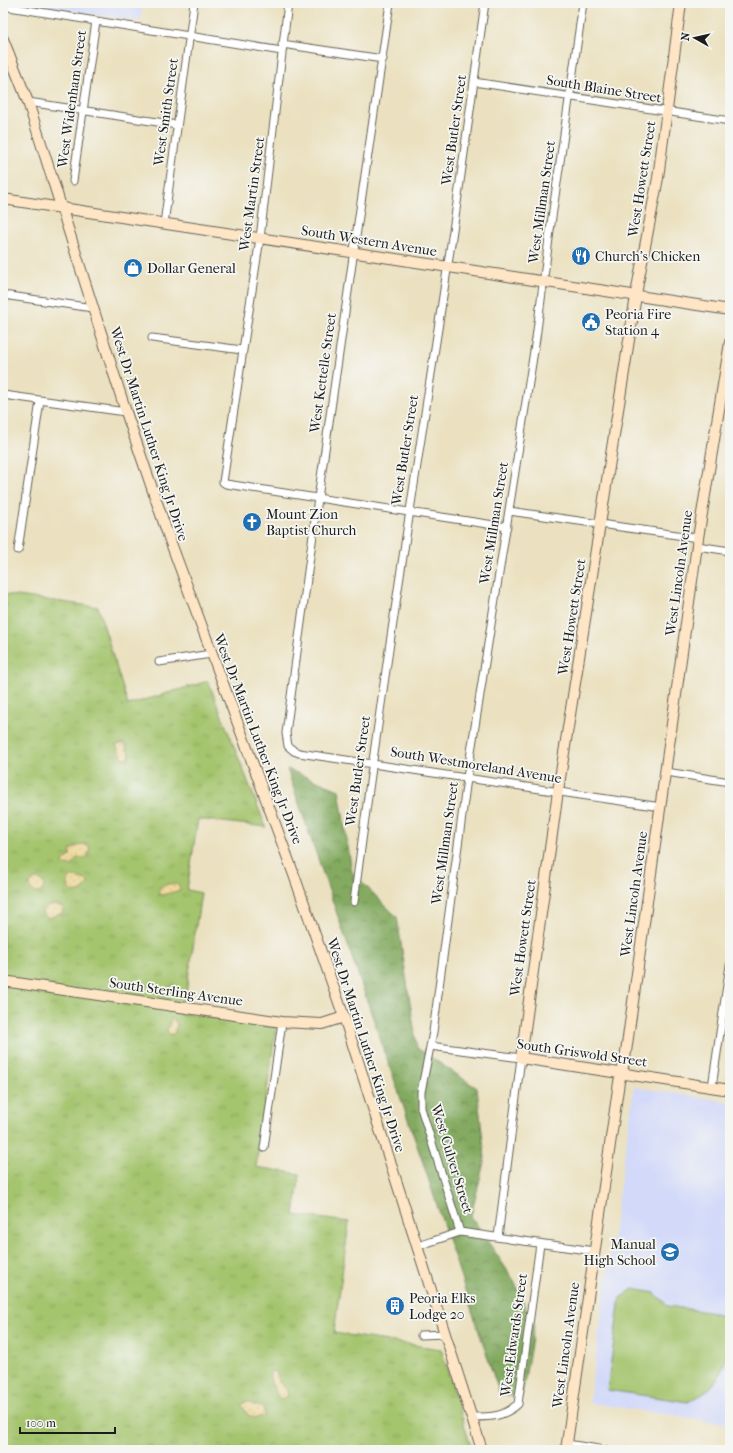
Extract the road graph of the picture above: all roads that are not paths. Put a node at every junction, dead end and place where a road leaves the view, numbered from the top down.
1 (194, 3) edge
2 (288, 3) edge
3 (390, 3) edge
4 (485, 3) edge
5 (583, 3) edge
6 (681, 3) edge
7 (3, 6) edge
8 (96, 21) junction
9 (189, 36) junction
10 (3, 39) edge
11 (282, 47) junction
12 (383, 59) junction
13 (474, 82) junction
14 (569, 96) junction
15 (28, 102) junction
16 (82, 110) junction
17 (666, 112) junction
18 (730, 121) edge
19 (177, 125) junction
20 (73, 181) dead end
21 (3, 199) edge
22 (62, 208) junction
23 (164, 224) junction
24 (260, 238) junction
25 (354, 252) junction
26 (447, 268) junction
27 (544, 282) junction
28 (3, 295) edge
29 (636, 297) junction
30 (93, 308) junction
31 (730, 310) edge
32 (152, 338) dead end
33 (730, 342) edge
34 (242, 350) junction
35 (3, 395) edge
36 (40, 401) junction
37 (126, 412) junction
38 (318, 498) junction
39 (509, 511) junction
40 (408, 513) junction
41 (601, 524) junction
42 (507, 526) junction
43 (698, 542) junction
44 (18, 550) dead end
45 (730, 551) edge
46 (211, 654) junction
47 (159, 662) dead end
48 (289, 747) joint
49 (372, 763) junction
50 (666, 772) junction
51 (467, 778) junction
52 (730, 782) edge
53 (558, 791) junction
54 (661, 807) junction
55 (354, 902) dead end
56 (730, 965) edge
57 (3, 981) edge
58 (344, 1017) junction
59 (282, 1022) junction
60 (430, 1046) junction
61 (522, 1058) junction
62 (620, 1072) junction
63 (712, 1087) junction
64 (730, 1090) edge
65 (264, 1148) dead end
66 (460, 1232) junction
67 (498, 1237) junction
68 (540, 1244) junction
69 (418, 1246) junction
70 (594, 1251) junction
71 (446, 1334) junction
72 (421, 1335) dead end
73 (472, 1417) junction
74 (566, 1447) edge
75 (482, 1450) edge
76 (605, 1450) edge

1 - 9 street, West Smith Street
2 - 11 street, West Martin Street
3 - 12 street, West Kettelle Street
4 - 13 street, West Butler Street
5 - 14 street, West Millman Street
6 - 17 main road, West Howett Street
7 - 8 street
8 - 9 street
8 - 16 street, West Widenham Street
9 - 11 street
9 - 19 street, West Smith Street
10 - 15 main road, West Dr Martin Luther King Jr Drive
11 - 12 street
11 - 24 street, West Martin Street
12 - 25 street, West Kettelle Street
13 - 14 street, South Blaine Street
13 - 26 street, West Butler Street
14 - 17 street, South Blaine Street
14 - 27 street, West Millman Street
15 - 16 street
15 - 22 main road, West Dr Martin Luther King Jr Drive
16 - 19 street
16 - 20 street, West Widenham Street
17 - 18 street, South Blaine Street
17 - 29 main road, West Howett Street
19 - 23 street, West Smith Street
21 - 22 main road, South Western Avenue
22 - 23 main road, South Western Avenue
22 - 30 main road, West Dr Martin Luther King Jr Drive
23 - 24 main road, South Western Avenue
24 - 25 main road, South Western Avenue
24 - 34 street, West Martin Street
25 - 26 main road, South Western Avenue
25 - 38 street, West Kettelle Street
26 - 27 main road, South Western Avenue
26 - 40 street, West Butler Street
27 - 29 main road, South Western Avenue
27 - 39 street, West Millman Street
28 - 30 street
29 - 31 main road, South Western Avenue
29 - 41 main road, West Howett Street
30 - 37 main road, West Dr Martin Luther King Jr Drive
32 - 34 street
33 - 43 main road, West Lincoln Avenue
34 - 38 street, West Martin Street
35 - 36 street
36 - 37 street
36 - 44 street
37 - 46 main road, West Dr Martin Luther King Jr Drive
38 - 40 street
38 - 48 street, West Kettelle Street
39 - 41 street
39 - 42 street, West Millman Street
40 - 42 street
40 - 49 street, West Butler Street
41 - 43 street
41 - 53 main road, West Howett Street
42 - 51 street, West Millman Street
43 - 45 street
43 - 50 main road, West Lincoln Avenue
46 - 47 street
46 - 58 main road, West Dr Martin Luther King Jr Drive
48 - 49 street, South Westmoreland Avenue
49 - 51 street, South Westmoreland Avenue
49 - 55 street, West Butler Street
50 - 52 street
50 - 54 main road, West Lincoln Avenue
51 - 53 street, South Westmoreland Avenue
51 - 60 street, West Millman Street
53 - 54 street, South Westmoreland Avenue
53 - 61 main road, West Howett Street
54 - 62 main road, West Lincoln Avenue
56 - 63 street
57 - 59 main road, South Sterling Avenue
58 - 59 main road, South Sterling Avenue
58 - 69 main road, West Dr Martin Luther King Jr Drive
59 - 65 street
60 - 61 street, South Griswold Street
60 - 66 street, West Culver Street
61 - 62 main road, South Griswold Street
61 - 67 street, West Howett Street
62 - 63 main road, South Griswold Street
62 - 70 main road, West Lincoln Avenue
63 - 64 main road, South Griswold Street
66 - 67 street
66 - 69 street
67 - 68 street
68 - 70 street
68 - 73 street, West Edwards Street
69 - 71 main road, West Dr Martin Luther King Jr Drive
70 - 74 main road, West Lincoln Avenue
71 - 72 street
71 - 73 main road, West Dr Martin Luther King Jr Drive
73 - 75 main road, West Dr Martin Luther King Jr Drive
74 - 76 street

